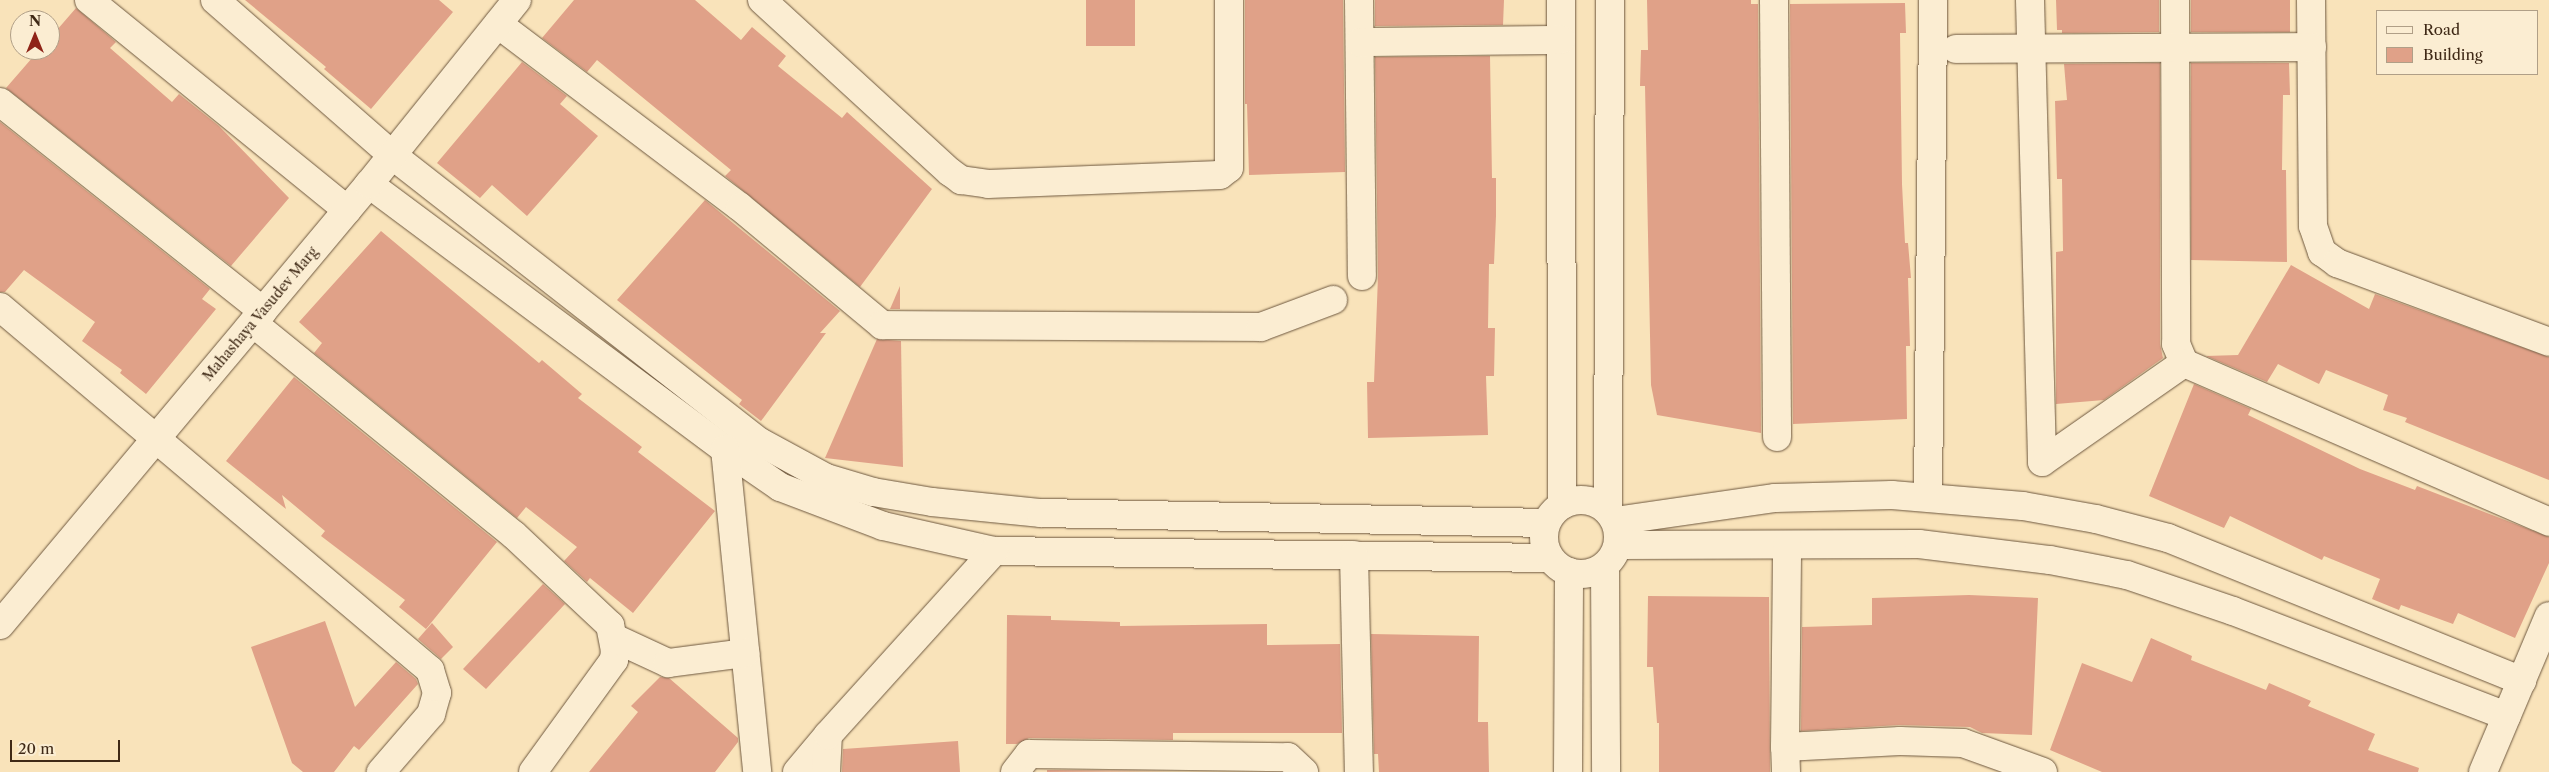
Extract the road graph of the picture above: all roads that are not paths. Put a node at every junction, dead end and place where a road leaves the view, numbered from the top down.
1 (89, 0) edge
2 (215, 0) edge
3 (517, 0) edge
4 (762, 0) edge
5 (1229, 0) edge
6 (1359, 0) edge
7 (1561, 0) edge
8 (1610, 0) edge
9 (1774, 0) edge
10 (1933, 0) edge
11 (2030, 0) edge
12 (2175, 0) edge
13 (2311, 0) edge
14 (498, 24) junction
15 (1561, 40) junction
16 (1360, 42) junction
17 (2175, 47) junction
18 (2312, 47) junction
19 (1956, 48) dead end
20 (2030, 48) junction
21 (0, 102) edge
22 (392, 155) junction
23 (369, 184) junction
24 (346, 210) junction
25 (1362, 276) dead end
26 (1332, 300) dead end
27 (0, 307) edge
28 (258, 317) junction
29 (2549, 342) edge
30 (2184, 363) junction
31 (1777, 437) dead end
32 (158, 438) junction
33 (724, 449) junction
34 (1928, 496) junction
35 (1554, 514) junction
36 (2549, 522) edge
37 (1612, 536) junction
38 (1786, 546) junction
39 (994, 551) junction
40 (1354, 555) junction
41 (1560, 565) junction
42 (2549, 616) edge
43 (0, 626) edge
44 (614, 638) junction
45 (745, 653) junction
46 (2533, 672) edge
47 (2507, 716) junction
48 (828, 735) junction
49 (1786, 759) edge
50 (380, 772) edge
51 (533, 772) edge
52 (757, 772) edge
53 (797, 772) edge
54 (826, 772) edge
55 (1015, 772) edge
56 (1304, 772) edge
57 (1359, 772) edge
58 (1568, 772) edge
59 (1606, 772) edge
60 (2043, 772) edge
61 (2484, 772) edge

1 - 24 street
2 - 22 street
3 - 14 street, Mahashaya Vasudev Marg
4 - 5 street
6 - 16 street
7 - 15 street
8 - 37 street
9 - 31 street
10 - 34 street
11 - 20 street
12 - 17 street
13 - 18 street
14 - 22 street, Mahashaya Vasudev Marg
14 - 26 street
15 - 16 street
15 - 35 street
16 - 25 street
17 - 18 street
17 - 20 street
17 - 30 street
18 - 29 street
19 - 20 street
20 - 30 street
21 - 28 street
22 - 23 street, Mahashaya Vasudev Marg
22 - 35 street
23 - 24 street, Mahashaya Vasudev Marg
23 - 33 street
24 - 28 street, Mahashaya Vasudev Marg
27 - 32 street
28 - 32 street, Mahashaya Vasudev Marg
28 - 44 street
30 - 36 street
32 - 43 street, Mahashaya Vasudev Marg
32 - 50 street
33 - 39 street
33 - 45 street
34 - 37 street
34 - 46 street
35 - 37 street
35 - 41 street
37 - 38 street
37 - 41 street
37 - 59 street
38 - 47 street
38 - 49 street
39 - 40 street
39 - 48 street
40 - 41 street
40 - 57 street
41 - 58 street
42 - 46 street
44 - 45 street
44 - 51 street
45 - 52 street
46 - 47 street
47 - 61 street
48 - 53 street
48 - 54 street
49 - 60 street
55 - 56 street

